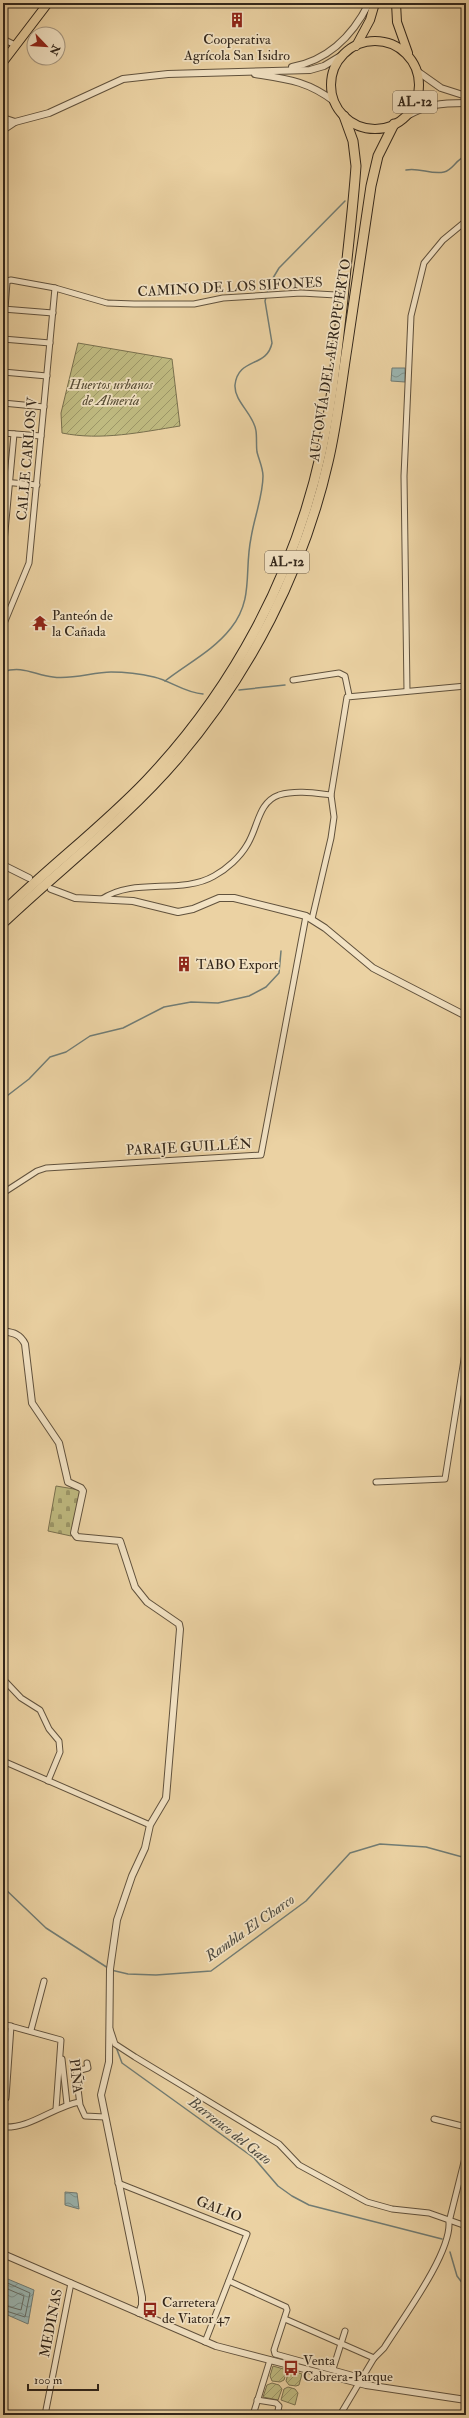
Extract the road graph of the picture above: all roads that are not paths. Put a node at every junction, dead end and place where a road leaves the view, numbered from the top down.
1 (48, 3) edge
2 (369, 3) edge
3 (374, 3) edge
4 (396, 3) edge
5 (3, 39) edge
6 (15, 46) junction
7 (356, 46) junction
8 (344, 54) junction
9 (410, 58) junction
10 (3, 62) edge
11 (281, 69) junction
12 (417, 71) junction
13 (244, 72) junction
14 (466, 96) edge
15 (335, 102) junction
16 (466, 103) edge
17 (344, 116) junction
18 (405, 117) junction
19 (3, 118) edge
20 (15, 122) junction
21 (394, 124) junction
22 (3, 130) edge
23 (466, 221) edge
24 (5, 282) edge
25 (55, 288) junction
26 (336, 295) dead end
27 (4, 309) edge
28 (53, 313) junction
29 (3, 339) edge
30 (50, 343) junction
31 (3, 372) edge
32 (47, 376) junction
33 (3, 403) edge
34 (44, 407) junction
35 (3, 433) edge
36 (14, 434) junction
37 (41, 436) junction
38 (3, 482) edge
39 (10, 483) junction
40 (37, 485) junction
41 (3, 553) edge
42 (4, 619) edge
43 (3, 626) edge
44 (293, 680) dead end
45 (466, 686) edge
46 (407, 691) junction
47 (348, 695) junction
48 (331, 795) junction
49 (3, 865) edge
50 (29, 878) dead end
51 (51, 889) dead end
52 (102, 899) junction
53 (3, 912) edge
54 (306, 916) junction
55 (312, 919) junction
56 (3, 923) edge
57 (466, 1016) edge
58 (3, 1193) edge
59 (3, 1331) edge
60 (466, 1347) edge
61 (376, 1482) dead end
62 (3, 1679) edge
63 (3, 1761) edge
64 (48, 1781) junction
65 (150, 1825) junction
66 (44, 1981) dead end
67 (3, 2024) edge
68 (11, 2026) junction
69 (110, 2027) junction
70 (31, 2030) junction
71 (61, 2052) junction
72 (87, 2062) dead end
73 (5, 2074) edge
74 (6, 2098) dead end
75 (79, 2102) junction
76 (67, 2104) junction
77 (56, 2109) junction
78 (105, 2117) junction
79 (434, 2118) dead end
80 (3, 2127) edge
81 (466, 2127) edge
82 (466, 2154) edge
83 (118, 2183) junction
84 (449, 2222) junction
85 (466, 2226) edge
86 (3, 2254) edge
87 (229, 2281) junction
88 (71, 2283) junction
89 (138, 2313) junction
90 (285, 2319) junction
91 (345, 2331) dead end
92 (205, 2342) junction
93 (341, 2343) junction
94 (374, 2358) junction
95 (270, 2360) junction
96 (333, 2369) junction
97 (362, 2378) junction
98 (359, 2384) junction
99 (258, 2400) junction
100 (466, 2400) edge
101 (45, 2415) edge
102 (253, 2415) edge
103 (277, 2415) edge
104 (340, 2415) edge

1 - 6 main road
2 - 11 street
3 - 7 main road, AL-12
4 - 9 main road, AL-12
5 - 6 street
6 - 10 main road
7 - 8 main road, AL-12
7 - 9 main road, AL-12
8 - 11 street
8 - 15 main road, AL-12
9 - 12 main road, AL-12
11 - 13 street
12 - 14 street
12 - 18 main road, AL-12
13 - 15 street
13 - 20 street
15 - 17 main road, AL-12
16 - 18 street
17 - 21 main road, AL-12
17 - 53 highway, AUTOVÍA DEL AEROPUERTO / AL-12
18 - 21 main road, AL-12
19 - 20 street
20 - 22 street
21 - 56 highway, AUTOVÍA DEL AEROPUERTO / AL-12
23 - 46 street
24 - 25 street, CAMINO DE LOS SIFONES
24 - 27 street
25 - 26 street, CAMINO DE LOS SIFONES
25 - 28 street, CALLE CARLOS V
27 - 28 street
28 - 30 street, CALLE CARLOS V
29 - 30 street
30 - 32 street, CALLE CARLOS V
31 - 32 street
32 - 34 street, CALLE CARLOS V
33 - 34 street
34 - 37 street, CALLE CARLOS V
35 - 36 street
36 - 37 street
36 - 39 street
37 - 40 street, CALLE CARLOS V
38 - 39 street
39 - 40 street
39 - 41 street
40 - 42 street, CALLE CARLOS V
42 - 43 street, CALLE CARLOS V
44 - 47 street
45 - 46 street
46 - 47 street
47 - 48 street
48 - 52 street
48 - 55 street
49 - 50 street
51 - 52 street
52 - 54 street
54 - 55 street
54 - 58 street, PARAJE GUILLÉN
55 - 57 street
59 - 65 street
60 - 61 street
62 - 64 street
63 - 64 street
64 - 65 street
65 - 69 street
66 - 70 street
67 - 68 street
68 - 70 street
68 - 73 street
69 - 78 street
69 - 84 street
70 - 71 street
71 - 76 street, PIÑA
71 - 77 street
72 - 75 street
73 - 74 street
75 - 76 street
75 - 78 street
76 - 77 street
77 - 80 street
78 - 83 street
79 - 81 street
82 - 84 street
83 - 87 street, GALIO
83 - 89 street
84 - 85 street
84 - 94 street
86 - 88 street
87 - 90 street
87 - 92 street, GALIO
88 - 89 street
88 - 101 street, MEDINAS
89 - 92 street
90 - 93 street
90 - 96 street
91 - 93 street
92 - 95 street
93 - 94 street
93 - 96 street
94 - 97 street
95 - 98 street
95 - 99 street
96 - 97 street
97 - 98 street
98 - 100 street
98 - 104 street
99 - 102 street
99 - 103 street

